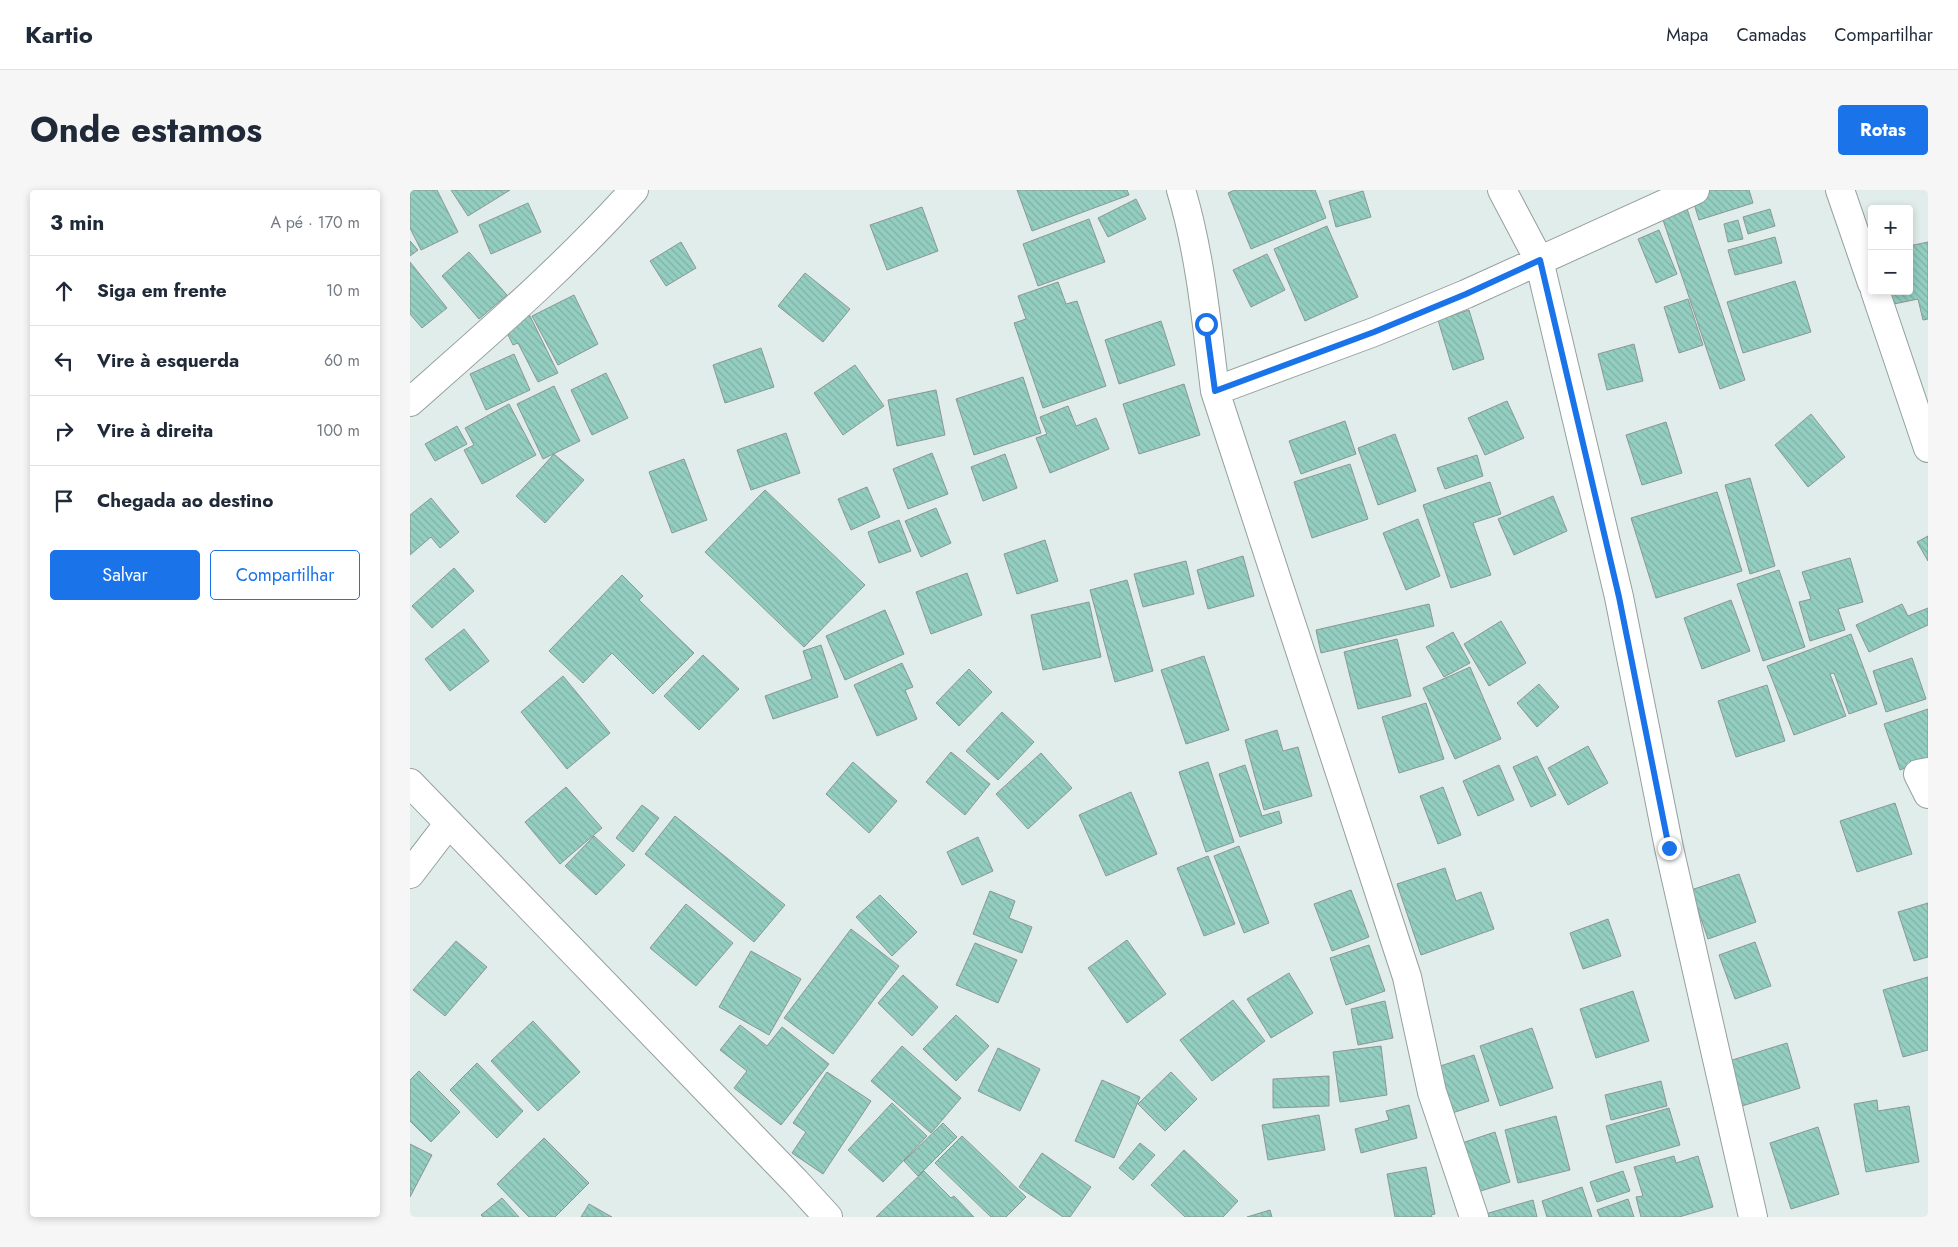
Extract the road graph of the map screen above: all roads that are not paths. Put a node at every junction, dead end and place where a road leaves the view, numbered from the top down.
1 (634, 190) edge
2 (1181, 190) edge
3 (1502, 190) edge
4 (1695, 190) edge
5 (1840, 190) edge
6 (1540, 260) junction
7 (1868, 271) edge
8 (1876, 295) edge
9 (1215, 391) junction
10 (410, 402) edge
11 (1928, 448) edge
12 (1928, 772) edge
13 (410, 783) edge
14 (1928, 794) edge
15 (449, 823) junction
16 (410, 874) edge
17 (828, 1217) edge
18 (1474, 1217) edge
19 (1753, 1217) edge

1 - 10 street
2 - 9 street
3 - 6 street
4 - 6 street
5 - 7 street
6 - 9 street
6 - 19 street
8 - 11 street
9 - 18 street
12 - 14 street
13 - 15 street
15 - 16 street
15 - 17 street

